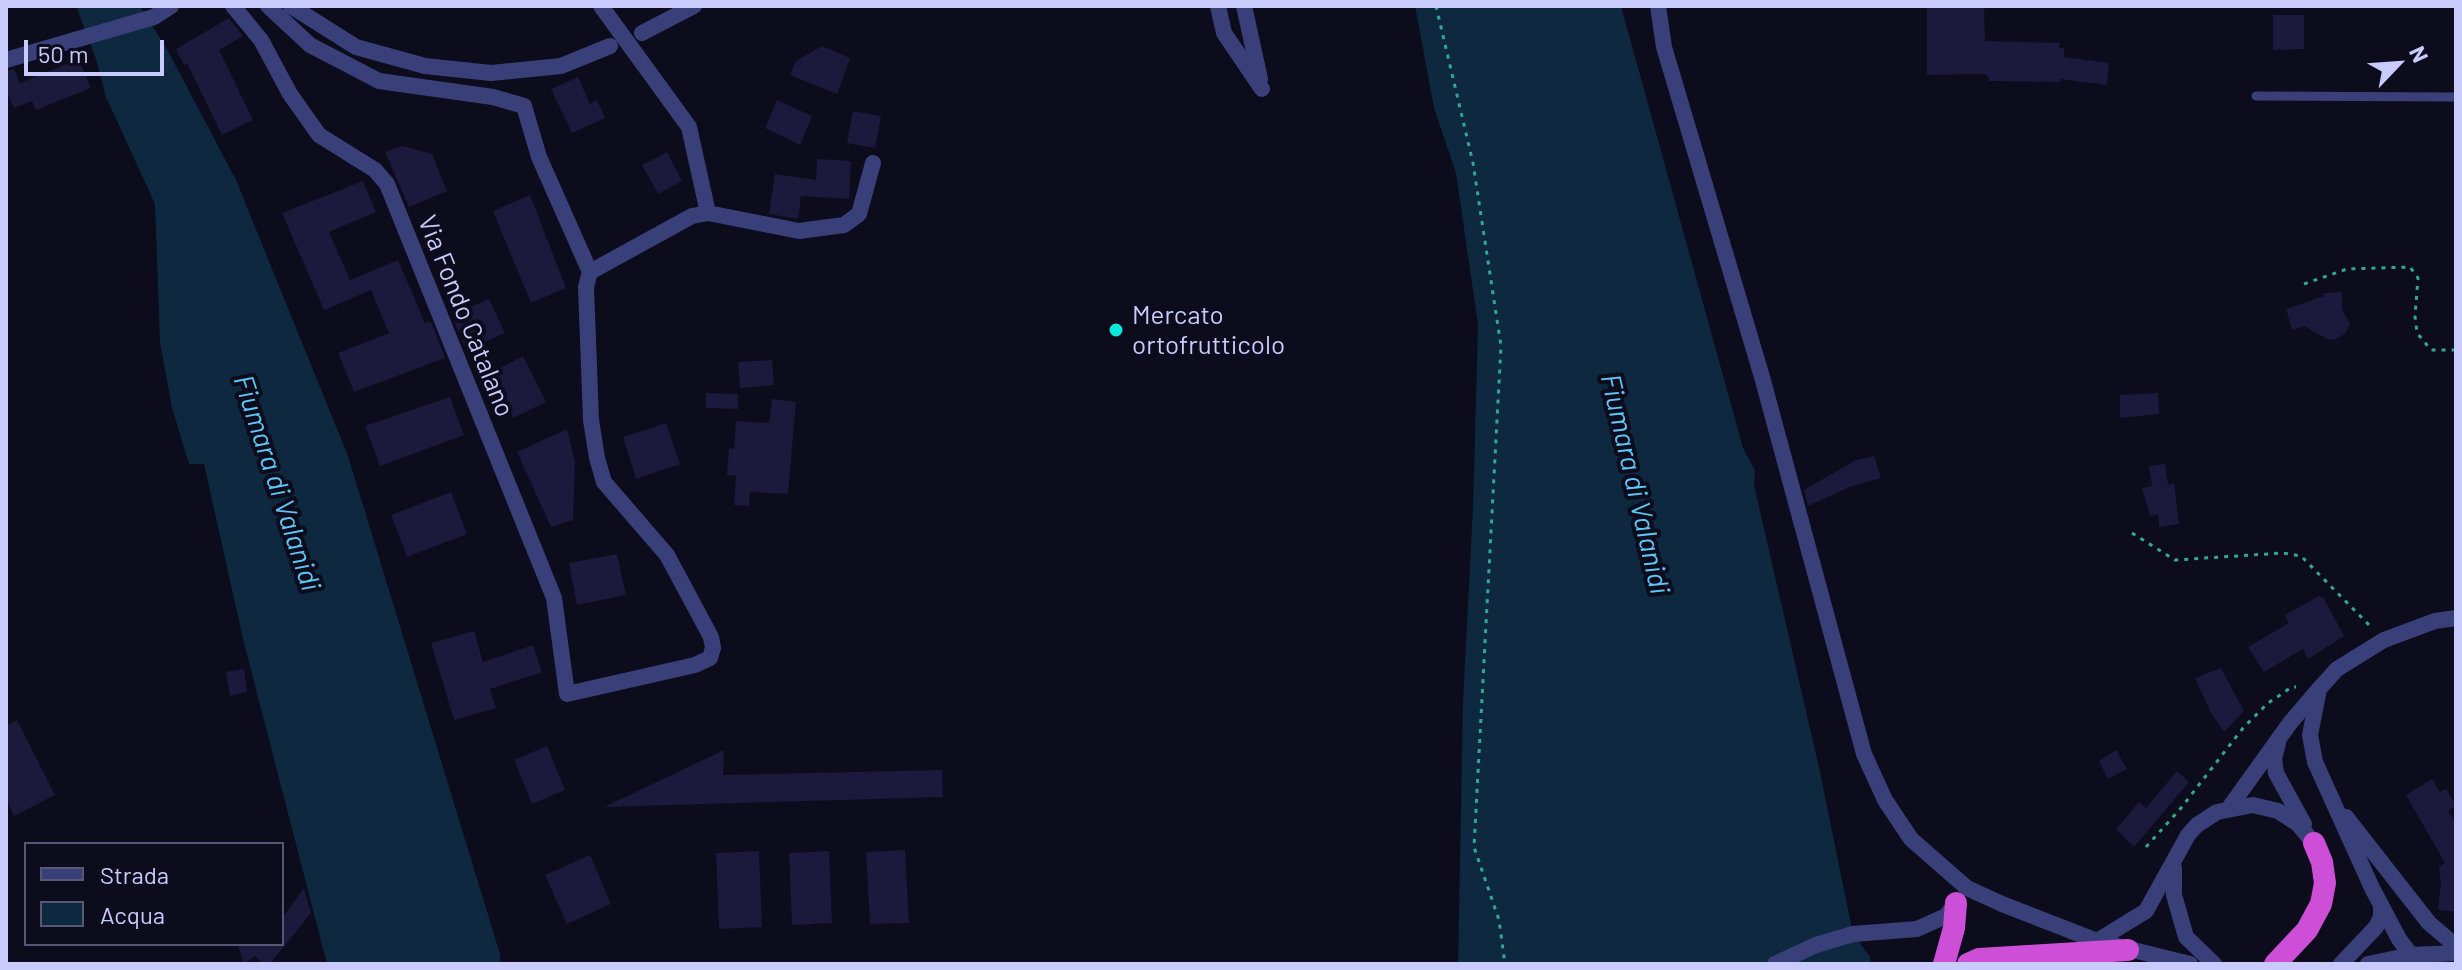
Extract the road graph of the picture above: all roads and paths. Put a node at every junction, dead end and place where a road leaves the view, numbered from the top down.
1 (171, 6) edge
2 (233, 6) edge
3 (268, 6) edge
4 (291, 6) edge
5 (601, 6) edge
6 (694, 6) edge
7 (1218, 6) edge
8 (1244, 6) edge
9 (1436, 6) edge
10 (1658, 6) edge
11 (642, 33) dead end
12 (610, 46) dead end
13 (6, 60) edge
14 (2256, 96) dead end
15 (2456, 97) edge
16 (873, 163) dead end
17 (708, 213) junction
18 (590, 272) junction
19 (2304, 284) dead end
20 (2456, 350) edge
21 (2132, 533) dead end
22 (2456, 618) edge
23 (2384, 640) junction
24 (2319, 689) junction
25 (2290, 723) junction
26 (2331, 798) junction
27 (2229, 808) junction
28 (2314, 843) junction
29 (2146, 847) dead end
30 (2176, 859) junction
31 (1962, 896) junction
32 (2381, 905) junction
33 (2429, 923) junction
34 (2097, 941) junction
35 (2456, 946) edge
36 (2128, 950) junction
37 (2456, 953) edge
38 (2411, 955) junction
39 (1505, 964) edge
40 (1775, 964) edge
41 (1944, 964) edge
42 (1968, 964) edge
43 (2190, 964) edge
44 (2214, 964) edge
45 (2275, 964) edge
46 (2341, 964) edge
47 (2368, 964) edge

1 - 13 street
2 - 18 street, Via Fondo Catalano
3 - 18 street
4 - 12 street
5 - 17 street
6 - 11 street
7 - 8 street
9 - 39 path
10 - 31 street
14 - 15 lane
16 - 17 street
17 - 18 street
19 - 20 path
21 - 23 path
22 - 23 street
23 - 24 street
24 - 25 street
24 - 26 street
24 - 29 path
25 - 27 street
25 - 28 street
26 - 32 street
26 - 33 street
27 - 28 street
27 - 30 street
28 - 45 highway
30 - 34 street
30 - 44 street
31 - 34 street
31 - 40 street
31 - 41 highway
32 - 38 street
32 - 46 street
33 - 35 street
33 - 38 street
34 - 36 street
36 - 42 highway
36 - 43 street
37 - 38 street
38 - 47 street

